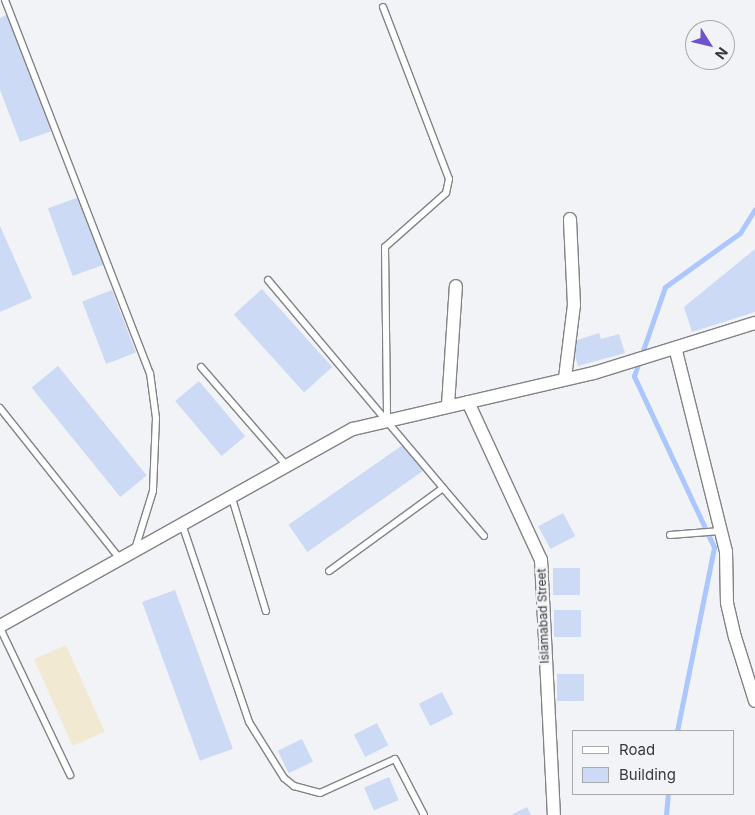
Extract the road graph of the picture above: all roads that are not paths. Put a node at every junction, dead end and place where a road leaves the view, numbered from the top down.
1 (5, 0) edge
2 (383, 7) dead end
3 (570, 219) dead end
4 (268, 280) dead end
5 (456, 286) dead end
6 (755, 323) edge
7 (672, 352) junction
8 (201, 367) dead end
9 (565, 378) junction
10 (468, 402) junction
11 (448, 406) junction
12 (0, 408) edge
13 (387, 419) junction
14 (287, 466) junction
15 (443, 488) junction
16 (232, 498) junction
17 (183, 527) junction
18 (718, 532) junction
19 (670, 535) dead end
20 (484, 536) dead end
21 (135, 549) junction
22 (120, 558) junction
23 (329, 571) dead end
24 (266, 611) dead end
25 (0, 627) edge
26 (755, 701) edge
27 (70, 775) dead end
28 (424, 815) edge
29 (554, 815) edge

1 - 21 lane
2 - 13 lane
3 - 9 street
4 - 13 lane
5 - 11 street
6 - 7 street
7 - 9 street
7 - 18 street
8 - 14 lane
9 - 10 street
10 - 11 street
10 - 29 street, Islamabad Street
11 - 13 street
12 - 22 lane
13 - 14 street
13 - 15 lane
14 - 16 street
15 - 20 lane
15 - 23 lane
16 - 17 street
16 - 24 lane
17 - 21 street
17 - 28 lane
18 - 19 lane
18 - 26 street
21 - 22 street
22 - 25 street
25 - 27 lane

